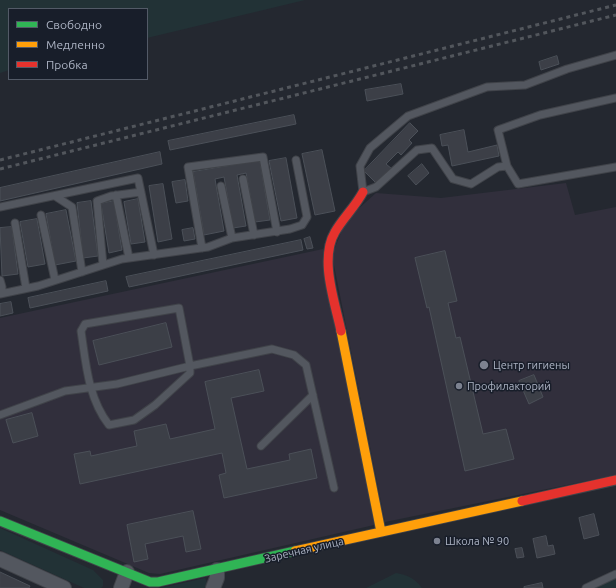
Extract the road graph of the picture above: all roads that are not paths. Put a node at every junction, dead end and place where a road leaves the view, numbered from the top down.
1 (616, 55) edge
2 (616, 98) edge
3 (296, 160) dead end
4 (507, 166) junction
5 (616, 167) edge
6 (243, 179) dead end
7 (221, 186) dead end
8 (141, 192) junction
9 (363, 192) junction
10 (116, 195) junction
11 (55, 196) junction
12 (0, 207) edge
13 (41, 215) dead end
14 (15, 223) dead end
15 (277, 232) junction
16 (254, 235) junction
17 (232, 238) junction
18 (202, 248) junction
19 (154, 254) junction
20 (129, 258) junction
21 (103, 265) junction
22 (82, 272) junction
23 (0, 280) edge
24 (55, 280) junction
25 (26, 288) junction
26 (1, 293) edge
27 (190, 366) junction
28 (91, 389) junction
29 (313, 395) junction
30 (0, 415) edge
31 (261, 446) dead end
32 (616, 480) edge
33 (334, 488) dead end
34 (0, 521) edge
35 (381, 532) junction
36 (0, 559) edge
37 (217, 570) junction
38 (127, 572) junction
39 (616, 574) edge
40 (44, 584) edge
41 (64, 588) edge
42 (121, 588) edge
43 (213, 588) edge
44 (586, 588) edge

1 - 9 lane
2 - 4 lane
3 - 15 lane
4 - 5 lane
4 - 9 lane
6 - 16 lane
7 - 17 lane
8 - 10 lane
8 - 11 lane
8 - 19 lane
9 - 35 street
10 - 20 lane
10 - 21 lane
11 - 12 lane
11 - 22 lane
13 - 24 lane
14 - 25 lane
15 - 16 lane
15 - 18 lane
16 - 17 lane
17 - 18 lane
18 - 19 lane
19 - 20 lane
20 - 21 lane
21 - 22 lane
22 - 24 lane
23 - 26 lane
24 - 25 lane
25 - 26 lane
27 - 28 lane
27 - 28 lane
27 - 28 lane
27 - 29 lane
28 - 30 lane
29 - 31 lane
29 - 33 lane
32 - 35 street, Заречная улица
34 - 38 street, Заречная улица
35 - 37 street, Заречная улица
36 - 40 street
37 - 38 street, Заречная улица
37 - 43 street
38 - 42 street
39 - 44 lane
40 - 41 street

